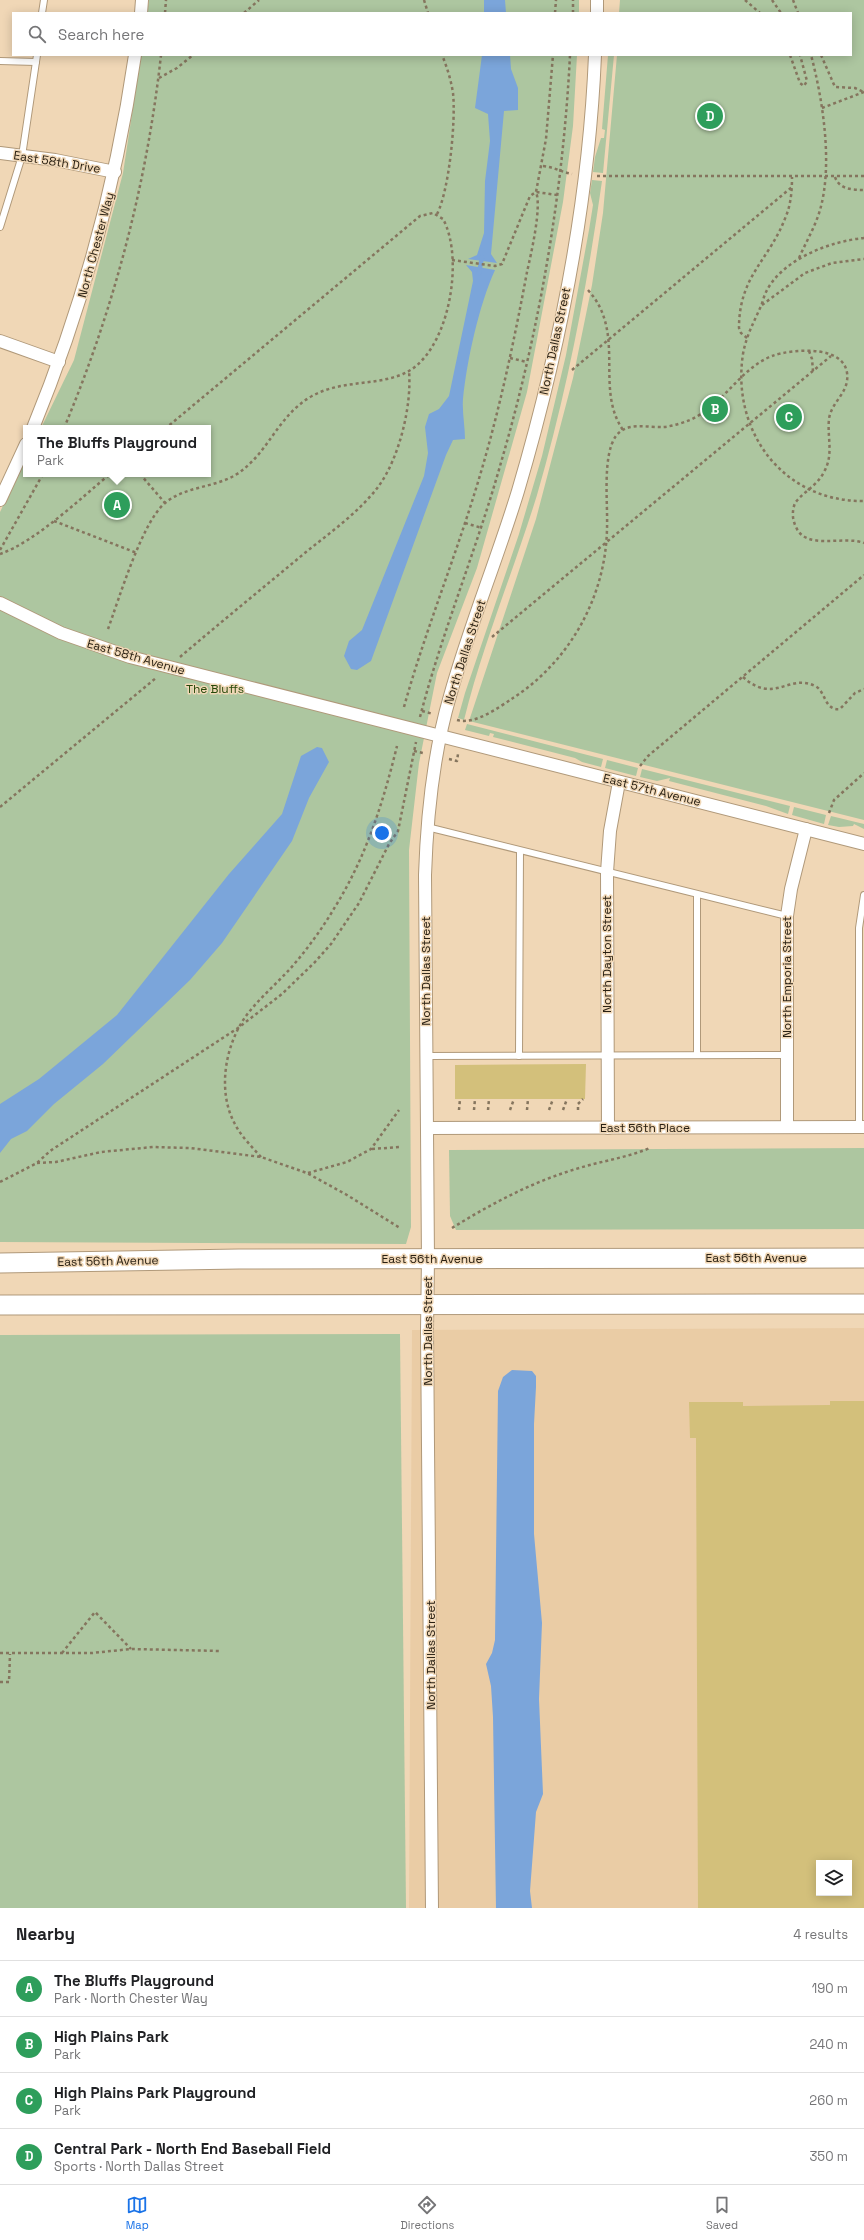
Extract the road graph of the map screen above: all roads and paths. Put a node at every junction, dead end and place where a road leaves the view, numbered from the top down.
1 (44, 0) edge
2 (142, 0) edge
3 (166, 0) edge
4 (259, 0) edge
5 (424, 0) edge
6 (556, 0) edge
7 (573, 0) edge
8 (597, 0) edge
9 (744, 0) edge
10 (772, 0) edge
11 (793, 0) edge
12 (42, 12) edge
13 (141, 12) edge
14 (165, 12) edge
15 (245, 12) edge
16 (428, 12) edge
17 (555, 12) edge
18 (573, 12) edge
19 (597, 12) edge
20 (759, 12) edge
21 (780, 12) edge
22 (798, 12) edge
23 (136, 56) edge
24 (161, 56) edge
25 (192, 56) edge
26 (442, 56) edge
27 (553, 56) edge
28 (570, 56) edge
29 (595, 56) edge
30 (790, 56) edge
31 (800, 56) edge
32 (811, 56) edge
33 (821, 56) edge
34 (36, 58) edge
35 (0, 61) edge
36 (158, 78) junction
37 (864, 92) edge
38 (822, 108) junction
39 (0, 153) edge
40 (22, 156) junction
41 (542, 166) junction
42 (560, 170) junction
43 (115, 172) junction
44 (573, 174) dead end
45 (592, 176) dead end
46 (835, 176) junction
47 (864, 176) edge
48 (792, 177) junction
49 (825, 177) junction
50 (792, 186) junction
51 (864, 190) edge
52 (536, 192) junction
53 (557, 195) junction
54 (437, 214) junction
55 (0, 227) edge
56 (864, 238) edge
57 (799, 258) junction
58 (864, 259) edge
59 (452, 260) junction
60 (588, 290) dead end
61 (761, 306) junction
62 (747, 338) junction
63 (609, 340) junction
64 (0, 341) edge
65 (808, 350) junction
66 (832, 355) junction
67 (510, 358) junction
68 (59, 362) junction
69 (527, 362) junction
70 (572, 370) dead end
71 (409, 371) junction
72 (813, 371) junction
73 (741, 378) junction
74 (749, 424) junction
75 (34, 425) edge
76 (65, 425) edge
77 (170, 425) edge
78 (623, 430) junction
79 (23, 450) edge
80 (41, 477) edge
81 (106, 477) edge
82 (142, 477) edge
83 (810, 489) junction
84 (0, 500) edge
85 (864, 501) edge
86 (164, 503) junction
87 (53, 521) junction
88 (465, 523) junction
89 (482, 528) junction
90 (606, 542) junction
91 (864, 543) edge
92 (0, 550) edge
93 (137, 553) junction
94 (0, 554) edge
95 (864, 575) edge
96 (0, 603) edge
97 (108, 629) dead end
98 (492, 637) dead end
99 (179, 658) dead end
100 (743, 677) junction
101 (156, 678) dead end
102 (864, 689) edge
103 (404, 707) dead end
104 (422, 711) junction
105 (430, 713) dead end
106 (420, 718) dead end
107 (458, 720) dead end
108 (465, 722) junction
109 (464, 726) dead end
110 (440, 736) junction
111 (415, 744) dead end
112 (397, 746) dead end
113 (414, 751) junction
114 (422, 753) dead end
115 (458, 754) dead end
116 (450, 760) dead end
117 (640, 766) dead end
118 (864, 773) edge
119 (619, 782) junction
120 (0, 807) edge
121 (829, 813) dead end
122 (427, 827) junction
123 (806, 829) junction
124 (864, 844) edge
125 (520, 851) junction
126 (607, 872) junction
127 (697, 895) junction
128 (864, 895) edge
129 (787, 916) junction
130 (238, 1028) junction
131 (787, 1055) junction
132 (861, 1055) edge
133 (426, 1056) junction
134 (519, 1056) junction
135 (607, 1056) junction
136 (697, 1056) junction
137 (460, 1099) dead end
138 (475, 1099) dead end
139 (489, 1099) dead end
140 (514, 1099) dead end
141 (528, 1099) dead end
142 (553, 1099) dead end
143 (567, 1099) dead end
144 (582, 1099) dead end
145 (399, 1110) dead end
146 (459, 1110) dead end
147 (474, 1110) dead end
148 (488, 1110) dead end
149 (510, 1110) dead end
150 (527, 1110) dead end
151 (549, 1110) dead end
152 (563, 1110) dead end
153 (578, 1110) dead end
154 (787, 1127) junction
155 (861, 1127) edge
156 (427, 1128) junction
157 (608, 1128) junction
158 (400, 1147) dead end
159 (650, 1148) dead end
160 (371, 1149) junction
161 (261, 1157) junction
162 (37, 1163) junction
163 (307, 1173) junction
164 (0, 1182) edge
165 (400, 1228) dead end
166 (452, 1228) dead end
167 (428, 1258) junction
168 (864, 1258) edge
169 (0, 1263) edge
170 (864, 1304) edge
171 (0, 1305) edge
172 (427, 1305) junction
173 (130, 1649) junction
174 (220, 1651) dead end
175 (0, 1653) edge
176 (10, 1654) junction
177 (62, 1654) junction
178 (0, 1682) edge
179 (432, 1908) edge

1 - 12 lane
2 - 13 street
3 - 14 path
4 - 15 path
5 - 16 path
6 - 17 path
7 - 18 path
8 - 19 street
9 - 20 path
10 - 21 path
11 - 22 path
23 - 43 street, North Chester Way
24 - 36 path
25 - 36 path
26 - 54 path
27 - 41 path
28 - 42 path
29 - 110 street, North Dallas Street
30 - 31 path
32 - 38 path
33 - 37 path
34 - 35 lane
34 - 40 lane
36 - 76 path
37 - 38 path
38 - 49 path
39 - 40 street, East 58th Drive
40 - 43 street, East 58th Drive
40 - 55 lane
41 - 42 path
41 - 52 path
42 - 44 path
42 - 53 path
43 - 68 street, North Chester Way
45 - 48 path
46 - 47 path
46 - 49 path
46 - 51 path
48 - 49 path
48 - 50 path
49 - 57 path
50 - 62 path
50 - 63 path
52 - 53 path
52 - 59 path
52 - 67 path
53 - 69 path
54 - 59 path
54 - 77 path
56 - 57 path
57 - 61 path
58 - 61 path
59 - 71 path
60 - 63 path
61 - 62 path
62 - 73 path
63 - 70 path
63 - 78 path
64 - 68 street
65 - 66 path
65 - 72 path
65 - 73 path
66 - 72 path
66 - 83 path
67 - 69 path
67 - 88 path
68 - 75 street, North Chester Way
69 - 89 path
71 - 86 path
71 - 99 path
72 - 74 path
73 - 74 path
73 - 78 path
74 - 83 path
74 - 90 path
78 - 90 path
79 - 84 street
80 - 92 path
81 - 87 path
82 - 86 path
83 - 85 path
83 - 91 path
86 - 93 path
87 - 93 path
87 - 94 path
88 - 89 path
88 - 103 path
89 - 104 path
90 - 98 path
90 - 108 path
93 - 97 path
95 - 100 path
96 - 110 street, East 58th Avenue
100 - 102 path
100 - 117 path
101 - 120 path
104 - 105 path
104 - 106 path
107 - 108 path
108 - 109 path
110 - 119 street, East 57th Avenue
110 - 122 street, North Dallas Street
111 - 113 path
112 - 130 path
113 - 114 path
113 - 130 path
115 - 116 path
118 - 121 path
119 - 123 street, East 57th Avenue
119 - 126 street, North Dayton Street
122 - 125 lane
122 - 133 street, North Dallas Street
123 - 124 street, East 57th Avenue
123 - 129 street, North Emporia Street
125 - 126 lane
125 - 134 lane
126 - 127 lane
126 - 135 street, North Dayton Street
127 - 129 lane
127 - 136 lane
128 - 132 lane
129 - 131 street, North Emporia Street
130 - 161 path
130 - 162 path
131 - 136 lane
131 - 154 street, North Emporia Street
132 - 155 lane
133 - 134 lane
133 - 156 street, North Dallas Street
134 - 135 lane
135 - 136 lane
135 - 157 street, North Dayton Street
137 - 146 path
138 - 147 path
139 - 148 path
140 - 149 path
141 - 150 path
142 - 151 path
143 - 152 path
144 - 153 path
145 - 160 path
154 - 155 street, East 56th Place
154 - 157 street, East 56th Place
156 - 157 street, East 56th Place
156 - 167 street, North Dallas Street
158 - 160 path
159 - 166 path
160 - 163 path
161 - 162 path
161 - 163 path
162 - 164 path
163 - 165 path
167 - 168 main road, East 56th Avenue
167 - 169 main road, East 56th Avenue
167 - 172 street, North Dallas Street
170 - 172 main road
171 - 172 main road
172 - 179 street, North Dallas Street
173 - 174 path
173 - 177 path
173 - 177 path
175 - 176 path
176 - 177 path
176 - 178 path

